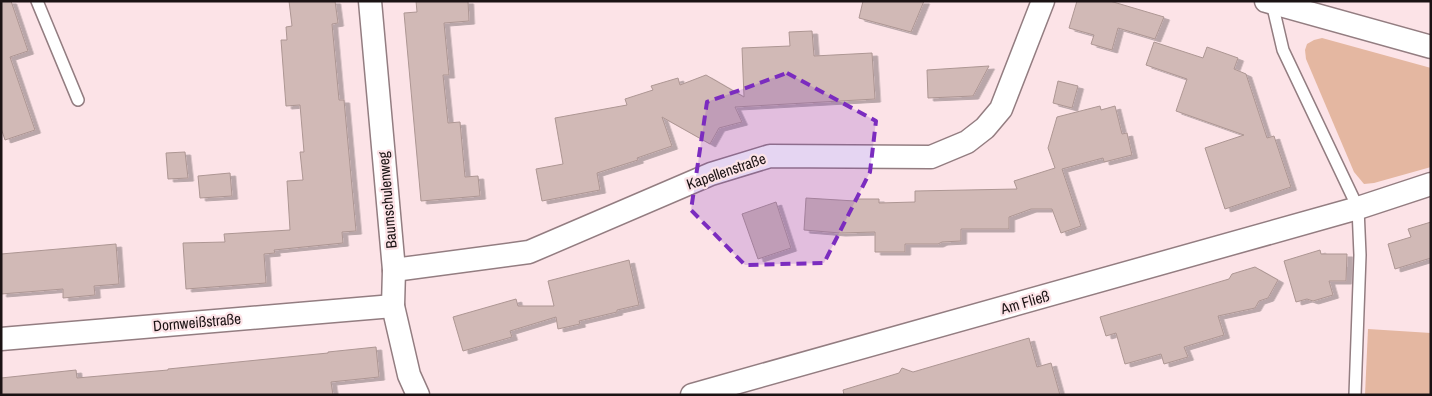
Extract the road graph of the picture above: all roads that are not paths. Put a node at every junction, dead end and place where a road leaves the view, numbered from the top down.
1 (37, 1) edge
2 (370, 1) edge
3 (1043, 1) edge
4 (1269, 2) edge
5 (1431, 48) edge
6 (78, 100) dead end
7 (1431, 184) edge
8 (1358, 208) junction
9 (394, 270) junction
10 (393, 306) junction
11 (1, 339) edge
12 (418, 395) edge
13 (692, 395) edge
14 (1355, 395) edge

1 - 6 lane
2 - 9 street, Baumschulenweg
3 - 9 street, Kapellenstraße
4 - 5 street
4 - 8 lane
7 - 8 street, Am Fließ
8 - 13 street, Am Fließ
8 - 14 lane
9 - 10 street, Baumschulenweg
10 - 11 street, Dornweißstraße
10 - 12 street, Baumschulenweg

